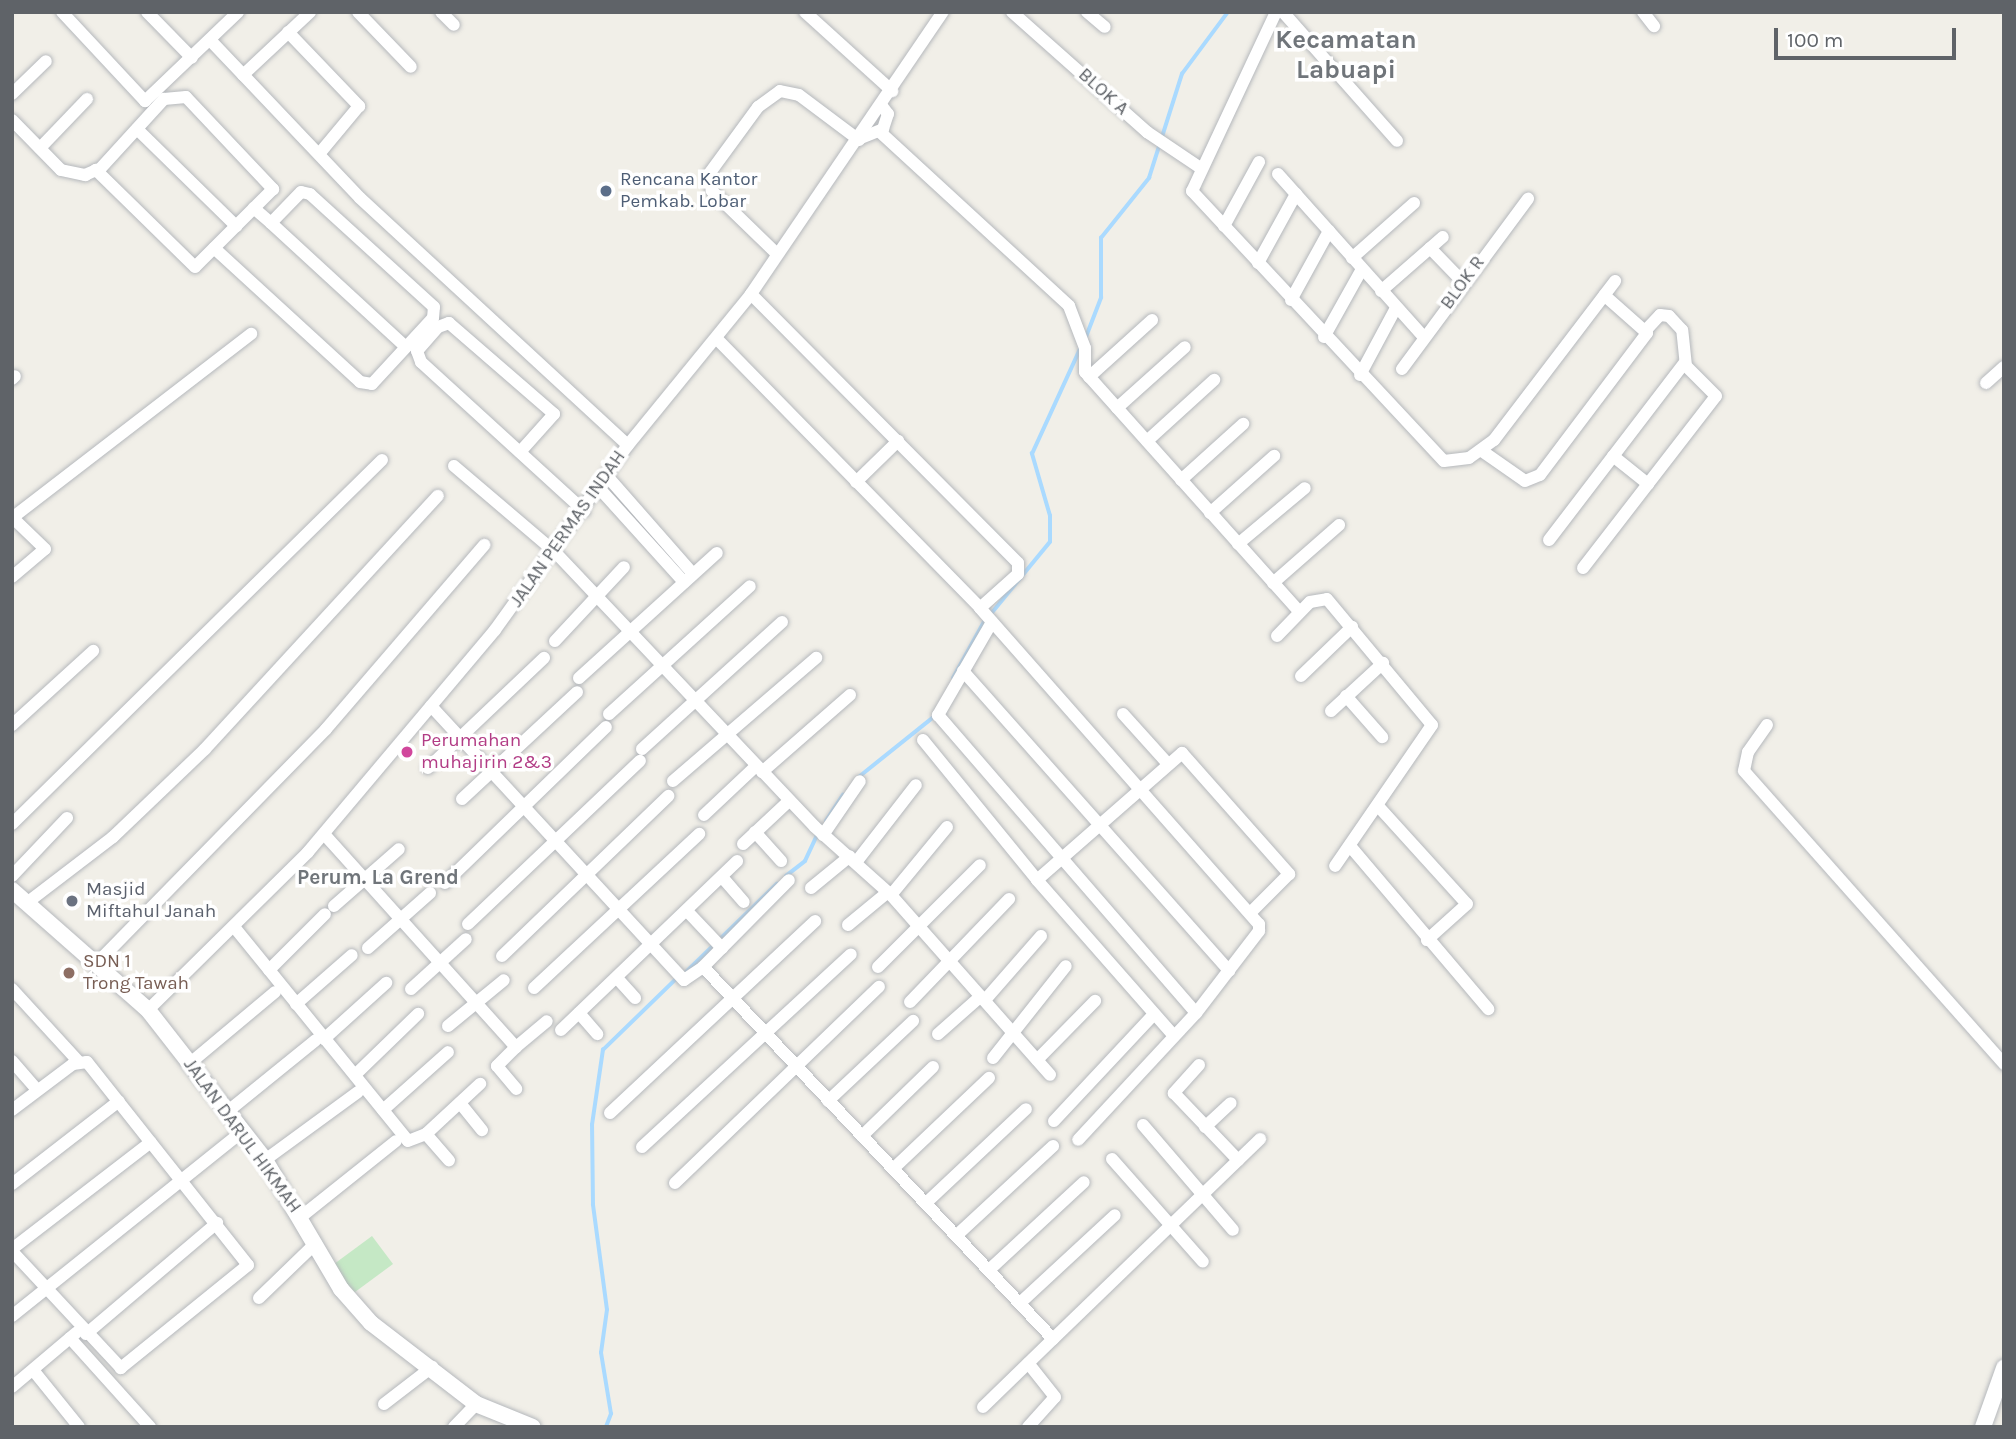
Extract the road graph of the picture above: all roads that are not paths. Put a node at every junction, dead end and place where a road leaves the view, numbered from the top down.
1 (62, 12) edge
2 (147, 12) edge
3 (237, 12) edge
4 (310, 12) edge
5 (358, 12) edge
6 (442, 12) edge
7 (805, 12) edge
8 (943, 12) edge
9 (1012, 12) edge
10 (1087, 12) edge
11 (1276, 12) edge
12 (1283, 12) edge
13 (1643, 12) edge
14 (454, 25) dead end
15 (1654, 26) dead end
16 (1105, 27) dead end
17 (288, 32) junction
18 (211, 41) junction
19 (192, 58) junction
20 (47, 61) dead end
21 (411, 67) dead end
22 (243, 75) junction
23 (892, 91) junction
24 (12, 94) edge
25 (87, 99) dead end
26 (882, 106) junction
27 (12, 120) edge
28 (136, 129) junction
29 (880, 132) junction
30 (860, 139) junction
31 (1398, 141) dead end
32 (40, 148) junction
33 (319, 154) junction
34 (1259, 162) dead end
35 (1199, 167) junction
36 (96, 170) junction
37 (1278, 174) dead end
38 (1296, 194) junction
39 (1528, 200) dead end
40 (1414, 203) dead end
41 (254, 208) junction
42 (271, 223) junction
43 (236, 226) junction
44 (1224, 226) junction
45 (1329, 231) junction
46 (1443, 237) dead end
47 (214, 248) junction
48 (1430, 248) junction
49 (777, 254) junction
50 (1352, 258) junction
51 (1258, 263) junction
52 (1362, 269) junction
53 (1615, 281) dead end
54 (1463, 282) junction
55 (1381, 291) junction
56 (751, 294) junction
57 (1604, 295) junction
58 (1291, 300) junction
59 (1396, 308) junction
60 (1152, 320) dead end
61 (1647, 329) junction
62 (251, 334) dead end
63 (1423, 336) junction
64 (1324, 337) junction
65 (717, 339) junction
66 (406, 347) junction
67 (1185, 347) dead end
68 (1685, 362) junction
69 (2004, 367) edge
70 (1402, 369) dead end
71 (1360, 374) junction
72 (1089, 377) junction
73 (1214, 380) dead end
74 (1986, 383) dead end
75 (1117, 408) junction
76 (1243, 424) dead end
77 (898, 441) junction
78 (1147, 441) junction
79 (628, 445) junction
80 (520, 452) junction
81 (1482, 452) junction
82 (1274, 456) dead end
83 (1613, 456) junction
84 (382, 460) dead end
85 (454, 466) dead end
86 (607, 476) junction
87 (1181, 480) junction
88 (856, 482) junction
89 (1648, 484) junction
90 (599, 488) junction
91 (1305, 488) dead end
92 (438, 496) dead end
93 (584, 511) junction
94 (1210, 513) junction
95 (13, 518) edge
96 (1339, 525) dead end
97 (1549, 540) dead end
98 (1238, 544) junction
99 (484, 545) dead end
100 (555, 552) junction
101 (718, 553) dead end
102 (624, 567) dead end
103 (1583, 568) dead end
104 (12, 577) edge
105 (688, 578) junction
106 (1273, 583) junction
107 (750, 586) dead end
108 (597, 596) junction
109 (1298, 611) junction
110 (986, 615) junction
111 (782, 622) dead end
112 (1352, 627) junction
113 (629, 629) junction
114 (1277, 636) dead end
115 (555, 640) dead end
116 (93, 651) dead end
117 (544, 659) dead end
118 (816, 659) dead end
119 (1382, 663) junction
120 (663, 667) junction
121 (963, 671) junction
122 (1301, 676) dead end
123 (579, 678) dead end
124 (577, 692) dead end
125 (850, 695) dead end
126 (1346, 696) junction
127 (694, 702) junction
128 (432, 706) junction
129 (1331, 711) dead end
130 (609, 714) dead end
131 (1123, 714) dead end
132 (12, 724) edge
133 (1767, 725) dead end
134 (606, 727) dead end
135 (727, 736) junction
136 (1382, 737) dead end
137 (461, 738) junction
138 (923, 740) dead end
139 (1168, 764) junction
140 (428, 768) dead end
141 (759, 770) junction
142 (493, 773) junction
143 (860, 780) dead end
144 (673, 781) dead end
145 (916, 785) dead end
146 (1140, 789) junction
147 (668, 796) dead end
148 (462, 799) dead end
149 (789, 801) junction
150 (1378, 806) junction
151 (524, 807) junction
152 (704, 815) dead end
153 (68, 818) dead end
154 (12, 824) edge
155 (1100, 824) junction
156 (947, 827) dead end
157 (819, 831) junction
158 (755, 832) junction
159 (324, 834) junction
160 (699, 834) dead end
161 (556, 843) junction
162 (743, 844) dead end
163 (1350, 846) junction
164 (399, 849) dead end
165 (1061, 858) junction
166 (853, 859) junction
167 (737, 861) dead end
168 (781, 861) dead end
169 (980, 865) dead end
170 (1335, 866) dead end
171 (12, 876) edge
172 (587, 877) junction
173 (722, 877) junction
174 (363, 878) junction
175 (789, 880) dead end
176 (1037, 880) junction
177 (445, 883) dead end
178 (811, 888) dead end
179 (12, 890) edge
180 (430, 893) dead end
181 (890, 893) junction
182 (1009, 899) dead end
183 (28, 902) junction
184 (744, 902) dead end
185 (618, 910) junction
186 (687, 911) junction
187 (1250, 913) junction
188 (401, 919) junction
189 (815, 921) dead end
190 (468, 924) dead end
191 (848, 925) dead end
192 (235, 928) junction
193 (920, 929) junction
194 (1041, 936) dead end
195 (466, 939) dead end
196 (1427, 940) junction
197 (716, 943) junction
198 (651, 947) junction
199 (368, 948) dead end
200 (851, 954) dead end
201 (352, 955) dead end
202 (502, 956) dead end
203 (98, 962) junction
204 (440, 963) junction
205 (952, 963) junction
206 (1066, 966) dead end
207 (703, 967) junction
208 (878, 967) dead end
209 (269, 970) junction
210 (1229, 971) junction
211 (617, 978) junction
212 (504, 979) dead end
213 (386, 983) dead end
214 (880, 987) dead end
215 (534, 988) dead end
216 (12, 989) edge
217 (411, 989) dead end
218 (275, 992) dead end
219 (635, 998) dead end
220 (734, 998) junction
221 (983, 998) junction
222 (1095, 1001) dead end
223 (910, 1002) dead end
224 (296, 1003) junction
225 (477, 1004) junction
226 (1488, 1009) dead end
227 (148, 1010) junction
228 (579, 1013) junction
229 (1195, 1013) junction
230 (418, 1014) dead end
231 (1154, 1014) junction
232 (547, 1021) dead end
233 (913, 1021) dead end
234 (449, 1027) dead end
235 (561, 1030) dead end
236 (597, 1034) dead end
237 (938, 1034) dead end
238 (766, 1035) junction
239 (1173, 1035) junction
240 (1017, 1036) junction
241 (320, 1040) junction
242 (516, 1048) junction
243 (448, 1052) dead end
244 (993, 1058) dead end
245 (78, 1060) junction
246 (1037, 1060) junction
247 (12, 1061) edge
248 (190, 1063) junction
249 (2004, 1064) edge
250 (1199, 1065) dead end
251 (933, 1067) dead end
252 (796, 1070) junction
253 (355, 1075) junction
254 (1050, 1075) dead end
255 (989, 1078) dead end
256 (481, 1084) dead end
257 (516, 1089) dead end
258 (37, 1090) junction
259 (358, 1092) dead end
260 (119, 1101) junction
261 (828, 1101) junction
262 (1231, 1102) dead end
263 (460, 1103) junction
264 (1026, 1109) dead end
265 (12, 1110) edge
266 (383, 1110) junction
267 (228, 1112) junction
268 (610, 1113) dead end
269 (1054, 1121) dead end
270 (1143, 1125) dead end
271 (1205, 1126) junction
272 (482, 1130) dead end
273 (242, 1132) junction
274 (426, 1134) junction
275 (862, 1136) junction
276 (1259, 1139) dead end
277 (1078, 1140) dead end
278 (396, 1141) dead end
279 (151, 1142) junction
280 (1053, 1146) dead end
281 (642, 1147) dead end
282 (1112, 1159) dead end
283 (265, 1160) junction
284 (449, 1160) dead end
285 (1238, 1160) junction
286 (894, 1168) junction
287 (182, 1181) junction
288 (1084, 1182) dead end
289 (675, 1183) dead end
290 (12, 1184) edge
291 (1205, 1195) junction
292 (926, 1203) junction
293 (1115, 1215) dead end
294 (302, 1216) junction
295 (217, 1223) junction
296 (1173, 1227) junction
297 (1233, 1230) dead end
298 (957, 1235) junction
299 (316, 1243) junction
300 (12, 1250) edge
301 (1203, 1262) dead end
302 (989, 1270) junction
303 (45, 1289) junction
304 (259, 1298) dead end
305 (1020, 1303) junction
306 (12, 1316) edge
307 (83, 1331) junction
308 (70, 1338) junction
309 (1053, 1339) junction
310 (1028, 1363) junction
311 (432, 1367) junction
312 (2004, 1368) edge
313 (33, 1370) junction
314 (12, 1387) edge
315 (384, 1404) dead end
316 (476, 1404) junction
317 (982, 1407) dead end
318 (514, 1424) edge
319 (79, 1427) edge
320 (150, 1427) edge
321 (454, 1427) edge
322 (533, 1427) edge
323 (1028, 1427) edge
324 (1983, 1427) edge

1 - 19 street
2 - 19 street
3 - 18 street
4 - 17 street
5 - 21 street
6 - 14 street
7 - 23 street
8 - 23 street, JALAN PERMAS INDAH
9 - 35 street, BLOK A
10 - 16 street
11 - 35 street
12 - 31 street
13 - 15 street
17 - 22 street
17 - 33 street
18 - 19 street
18 - 22 street
20 - 24 street
22 - 33 street
23 - 26 street, JALAN PERMAS INDAH
25 - 32 street
26 - 29 street
26 - 30 street, JALAN PERMAS INDAH
27 - 32 street
28 - 36 street
28 - 41 street
28 - 43 street
29 - 30 street
29 - 72 street
30 - 49 street, JALAN PERMAS INDAH
30 - 49 street
32 - 36 street
33 - 79 street
34 - 44 street
35 - 44 street
36 - 47 street
37 - 38 street
38 - 45 street
38 - 51 street
39 - 54 street, BLOK R
40 - 50 street
41 - 42 street
41 - 43 street
42 - 66 street
42 - 66 street
43 - 47 street
44 - 51 street
45 - 50 street
45 - 58 street
46 - 48 street
47 - 66 street
48 - 54 street
48 - 55 street
49 - 56 street, JALAN PERMAS INDAH
50 - 52 street
51 - 58 street
52 - 55 street
52 - 64 street
53 - 57 street
54 - 63 street, BLOK R
55 - 59 street
56 - 65 street, JALAN PERMAS INDAH
56 - 77 street
57 - 61 street
57 - 81 street
58 - 64 street
59 - 63 street
59 - 71 street
60 - 72 street
61 - 68 street
61 - 81 street
62 - 95 street
63 - 70 street, BLOK R
64 - 71 street
65 - 79 street, JALAN PERMAS INDAH
65 - 88 street
67 - 75 street
68 - 83 street
68 - 89 street
69 - 74 street
71 - 81 street
72 - 75 street
73 - 78 street
75 - 78 street
76 - 87 street
77 - 88 street
77 - 110 street
78 - 87 street
79 - 86 street, JALAN PERMAS INDAH
80 - 80 street
80 - 93 street
82 - 94 street
83 - 89 street
83 - 97 street
84 - 154 street
85 - 100 street
86 - 90 street, JALAN PERMAS INDAH
86 - 105 street
87 - 94 street
88 - 110 street
89 - 103 street
90 - 93 street, JALAN PERMAS INDAH
90 - 105 street
91 - 98 street
92 - 183 street
93 - 100 street, JALAN PERMAS INDAH
94 - 98 street
95 - 104 street
96 - 106 street
98 - 106 street
99 - 203 street
100 - 108 street
100 - 128 street, JALAN PERMAS INDAH
101 - 105 street
102 - 108 street
105 - 113 street
106 - 109 street
107 - 120 street
108 - 113 street
108 - 115 street
109 - 112 street
109 - 114 street
110 - 121 street
110 - 146 street
111 - 127 street
112 - 119 street
112 - 122 street
113 - 120 street
113 - 123 street
116 - 132 street
117 - 137 street
118 - 135 street
119 - 126 street
119 - 150 street
120 - 127 street
120 - 130 street
121 - 155 street
121 - 165 street
124 - 142 street
125 - 141 street
126 - 129 street
126 - 136 street
127 - 135 street
127 - 161 street
128 - 137 street
128 - 159 street, JALAN PERMAS INDAH
131 - 139 street
133 - 249 street
134 - 151 street
135 - 141 street
135 - 144 street
137 - 140 street
137 - 142 street
138 - 176 street
139 - 146 street
139 - 187 street
141 - 149 street
141 - 152 street
142 - 148 street
142 - 151 street
143 - 157 street
145 - 166 street
146 - 155 street
146 - 187 street
147 - 172 street
149 - 157 street
149 - 158 street
150 - 163 street
150 - 196 street
151 - 161 street
151 - 177 street
153 - 171 street
155 - 165 street
155 - 210 street
156 - 181 street
157 - 166 street
158 - 162 street
158 - 168 street
159 - 174 street
159 - 192 street, JALAN PERMAS INDAH
160 - 185 street
161 - 172 street
161 - 190 street
163 - 170 street
163 - 196 street
164 - 174 street
165 - 176 street
165 - 229 street
166 - 178 street
166 - 181 street
167 - 173 street
169 - 193 street
172 - 185 street
172 - 202 street
173 - 184 street
173 - 186 street
174 - 188 street
174 - 209 street
175 - 197 street
176 - 231 street
179 - 183 street, JALAN DARUL HIKMAH
180 - 188 street
181 - 191 street
181 - 193 street
182 - 205 street
183 - 203 street, JALAN DARUL HIKMAH
185 - 198 street
185 - 215 street
186 - 197 street
186 - 198 street
187 - 210 street
188 - 199 street
188 - 204 street
189 - 220 street
192 - 209 street
192 - 227 street, JALAN PERMAS INDAH
193 - 205 street
193 - 208 street
194 - 221 street
195 - 204 street
196 - 226 street
197 - 207 street
198 - 207 street
198 - 211 street
200 - 238 street
201 - 224 street
203 - 227 street, JALAN DARUL HIKMAH
204 - 217 street
204 - 225 street
205 - 221 street
205 - 223 street
206 - 240 street
207 - 220 street
209 - 224 street
210 - 229 street
211 - 219 street
211 - 228 street
212 - 225 street
213 - 241 street
214 - 252 street
216 - 245 street
218 - 248 street
220 - 238 street
220 - 268 street
221 - 237 street
221 - 240 street
222 - 246 street
224 - 241 street
225 - 234 street
225 - 242 street
227 - 248 street, JALAN DARUL HIKMAH
228 - 235 street
228 - 236 street
229 - 239 street
230 - 253 street
231 - 239 street
231 - 269 street
232 - 242 street
233 - 261 street
238 - 252 street
238 - 281 street
239 - 277 street
240 - 244 street
240 - 246 street
241 - 253 street
241 - 267 street
242 - 257 street
243 - 266 street
245 - 258 street
245 - 260 street
246 - 254 street
247 - 258 street
248 - 267 street, JALAN DARUL HIKMAH
250 - 271 street
251 - 275 street
252 - 261 street
252 - 289 street
253 - 266 street
255 - 286 street
256 - 263 street
258 - 265 street
259 - 283 street
260 - 279 street
260 - 290 street
261 - 275 street
262 - 271 street
263 - 272 street
263 - 274 street
264 - 292 street
266 - 274 street
267 - 273 street, JALAN DARUL HIKMAH
270 - 291 street
271 - 285 street
273 - 283 street, JALAN DARUL HIKMAH
273 - 287 street
274 - 284 street
275 - 286 street
276 - 285 street
278 - 294 street
279 - 287 street
279 - 300 street
280 - 298 street
282 - 296 street
283 - 294 street, JALAN DARUL HIKMAH
285 - 291 street
286 - 292 street
287 - 295 street
287 - 303 street
288 - 302 street
291 - 296 street
291 - 297 street
292 - 298 street
293 - 305 street
294 - 299 street, JALAN DARUL HIKMAH
295 - 307 street
295 - 307 street
296 - 301 street
296 - 309 street
298 - 302 street
299 - 304 street
299 - 311 street, JALAN DARUL HIKMAH
300 - 303 street
302 - 305 street
303 - 306 street
303 - 307 street
305 - 309 street
307 - 308 street
308 - 313 street
308 - 320 street
309 - 310 street
310 - 317 street
310 - 323 street
311 - 315 street
311 - 316 street, JALAN DARUL HIKMAH
312 - 324 street
313 - 314 street
313 - 319 street
316 - 318 street, JALAN DARUL HIKMAH
316 - 321 street
318 - 322 street, JALAN DARUL HIKMAH

